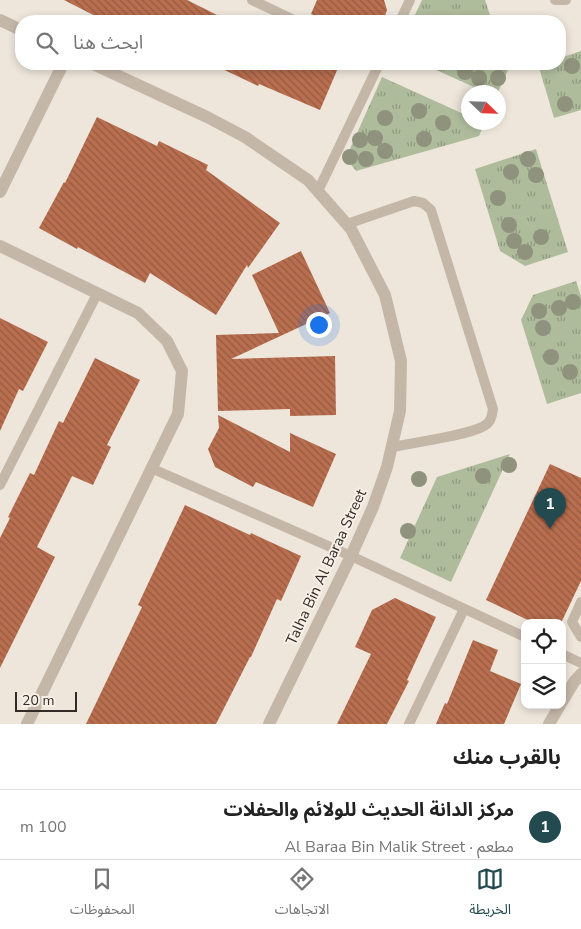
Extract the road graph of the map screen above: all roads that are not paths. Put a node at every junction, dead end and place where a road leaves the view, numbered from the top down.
1 (252, 0) edge
2 (410, 0) edge
3 (555, 0) edge
4 (566, 0) edge
5 (283, 15) edge
6 (403, 15) edge
7 (0, 20) edge
8 (15, 27) edge
9 (60, 70) edge
10 (106, 70) edge
11 (376, 70) edge
12 (318, 191) junction
13 (0, 192) edge
14 (347, 224) junction
15 (0, 246) edge
16 (97, 294) junction
17 (392, 447) junction
18 (151, 468) junction
19 (0, 485) edge
20 (351, 556) junction
21 (581, 602) edge
22 (464, 610) junction
23 (521, 635) edge
24 (581, 637) edge
25 (566, 656) edge
26 (581, 663) edge
27 (581, 674) edge
28 (566, 695) edge
29 (558, 709) edge
30 (27, 724) edge
31 (269, 724) edge
32 (409, 724) edge
33 (549, 724) edge

1 - 5 lane
2 - 6 lane
3 - 4 lane
7 - 8 street
9 - 13 street
10 - 12 street, Talha Bin Al Baraa Street
11 - 12 lane
12 - 14 street, Talha Bin Al Baraa Street
14 - 17 street, Talha Bin Al Baraa Street
14 - 17 lane
15 - 16 street
16 - 18 street
16 - 19 lane
17 - 20 street, Talha Bin Al Baraa Street
18 - 20 lane
18 - 30 street
20 - 22 lane
20 - 31 street, Talha Bin Al Baraa Street
21 - 24 lane
22 - 23 lane
22 - 32 lane
25 - 26 lane
27 - 28 street
29 - 33 street

